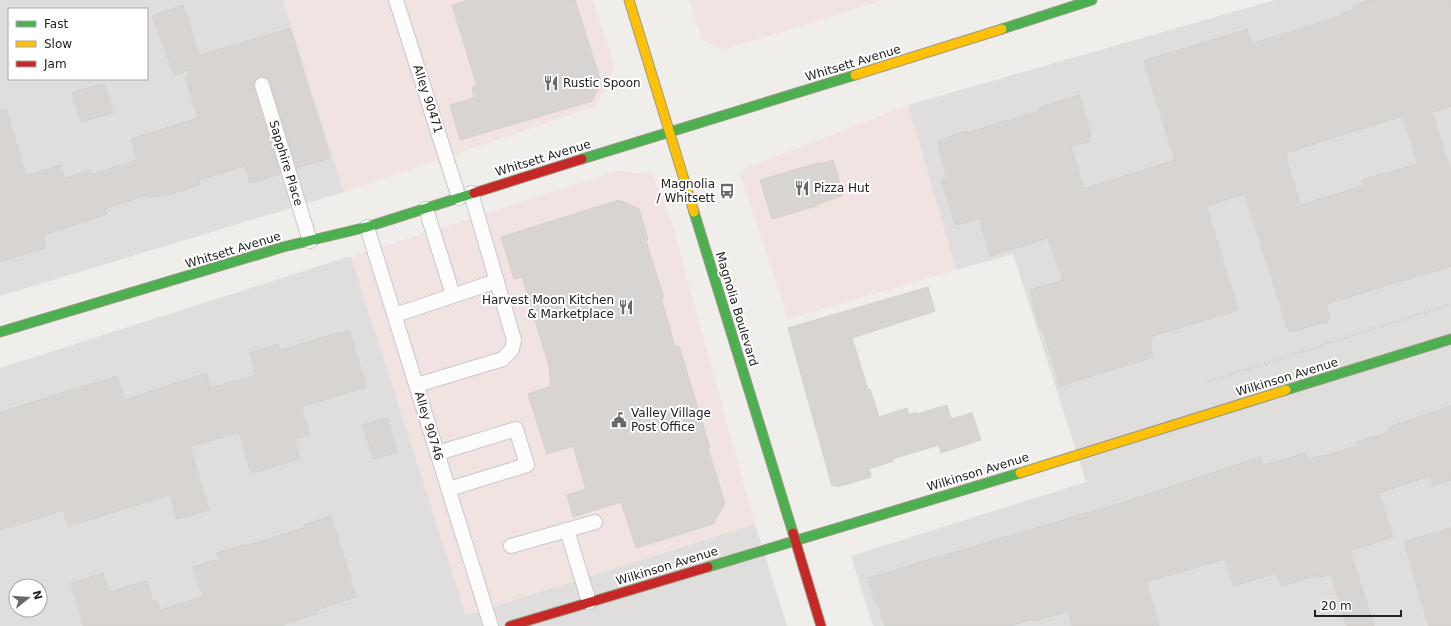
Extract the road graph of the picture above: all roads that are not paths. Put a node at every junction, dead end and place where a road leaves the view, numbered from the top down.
1 (396, 0) edge
2 (629, 0) edge
3 (1092, 0) edge
4 (1069, 3) edge
5 (262, 85) dead end
6 (669, 132) junction
7 (465, 196) junction
8 (426, 209) junction
9 (367, 227) junction
10 (310, 241) junction
11 (497, 281) junction
12 (453, 295) junction
13 (395, 314) junction
14 (0, 332) edge
15 (1451, 339) edge
16 (417, 385) junction
17 (438, 453) junction
18 (449, 489) junction
19 (595, 522) dead end
20 (568, 530) junction
21 (795, 540) junction
22 (511, 546) dead end
23 (589, 602) junction
24 (491, 626) edge
25 (510, 626) edge
26 (821, 626) edge

1 - 7 lane, Alley 90471
2 - 6 main road, Magnolia Boulevard
3 - 4 main road, Whitsett Avenue
4 - 6 main road, Whitsett Avenue
5 - 10 lane, Sapphire Place
6 - 7 main road, Whitsett Avenue
6 - 21 main road, Magnolia Boulevard
7 - 8 main road, Whitsett Avenue
7 - 11 lane, Alley 90471
8 - 9 main road, Whitsett Avenue
8 - 12 lane
9 - 10 main road, Whitsett Avenue
9 - 13 lane, Alley 90746
10 - 14 main road, Whitsett Avenue
11 - 12 lane
11 - 16 lane, Alley 90471
12 - 13 lane
13 - 16 lane, Alley 90746
15 - 21 main road, Wilkinson Avenue
16 - 17 lane, Alley 90746
17 - 18 lane, Alley 90746
17 - 18 lane
18 - 24 lane, Alley 90746
19 - 20 lane
20 - 22 lane
20 - 23 lane
21 - 23 main road, Wilkinson Avenue
21 - 26 main road, Magnolia Boulevard
23 - 25 main road, Wilkinson Avenue

